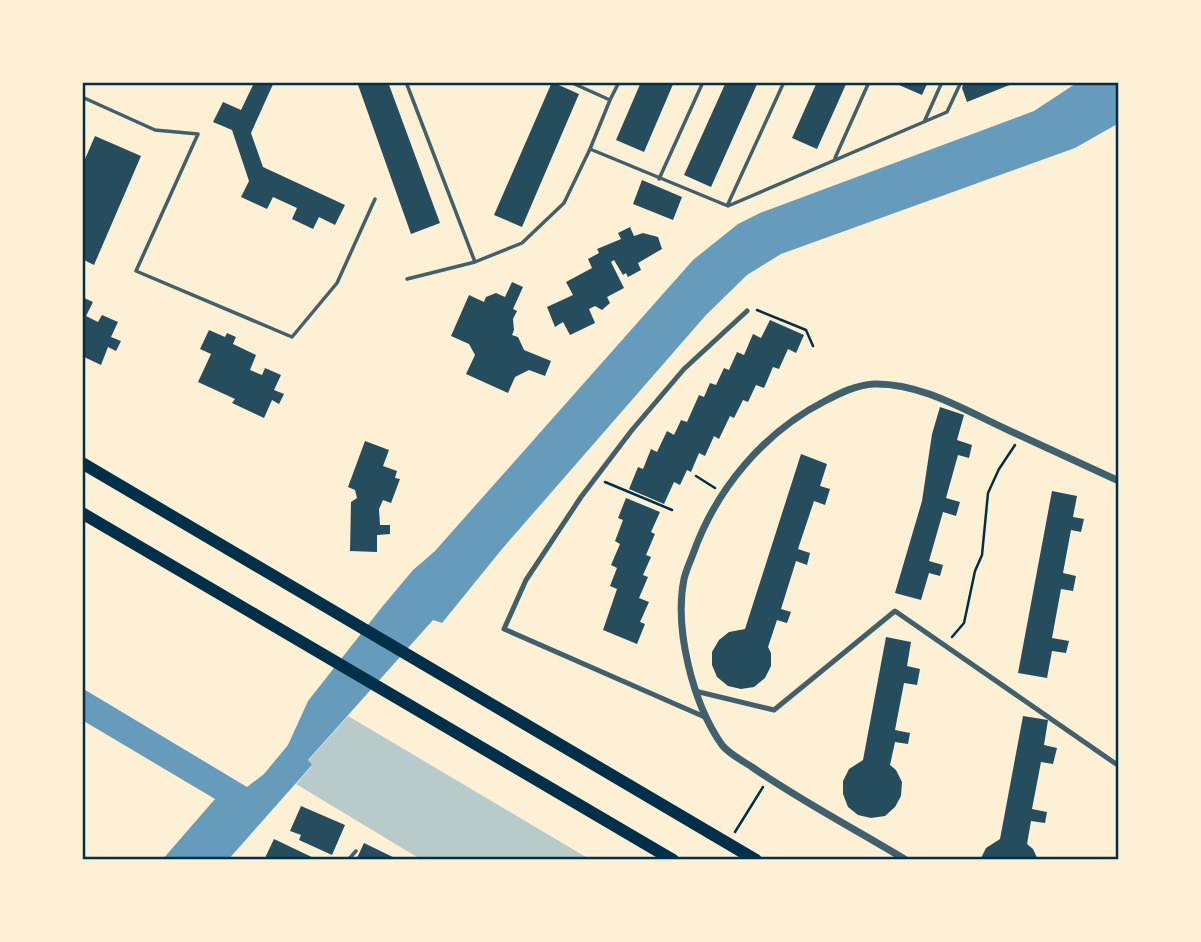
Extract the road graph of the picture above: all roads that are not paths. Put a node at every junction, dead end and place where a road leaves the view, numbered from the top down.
1 (406, 82) edge
2 (570, 82) edge
3 (619, 82) edge
4 (703, 82) edge
5 (785, 82) edge
6 (869, 82) edge
7 (942, 82) edge
8 (961, 82) edge
9 (82, 97) edge
10 (610, 100) junction
11 (925, 120) junction
12 (590, 149) junction
13 (834, 160) junction
14 (659, 179) junction
15 (375, 199) dead end
16 (727, 206) junction
17 (475, 262) junction
18 (407, 279) dead end
19 (747, 311) road end
20 (82, 463) edge
21 (1119, 481) edge
22 (82, 513) edge
23 (695, 691) junction
24 (707, 718) junction
25 (1119, 766) edge
26 (356, 850) dead end
27 (348, 860) edge
28 (673, 860) edge
29 (756, 860) edge
30 (906, 860) edge

1 - 17 lane
2 - 10 lane
3 - 10 lane
4 - 14 lane
5 - 16 lane
6 - 13 lane
7 - 11 lane
8 - 11 lane
9 - 15 lane
10 - 12 lane
11 - 13 lane
12 - 14 lane
12 - 17 lane
13 - 16 lane
14 - 16 lane
17 - 18 lane
19 - 24 street
20 - 29 main road
21 - 23 street
22 - 28 main road
23 - 24 street
23 - 25 street
24 - 30 street
26 - 27 lane

